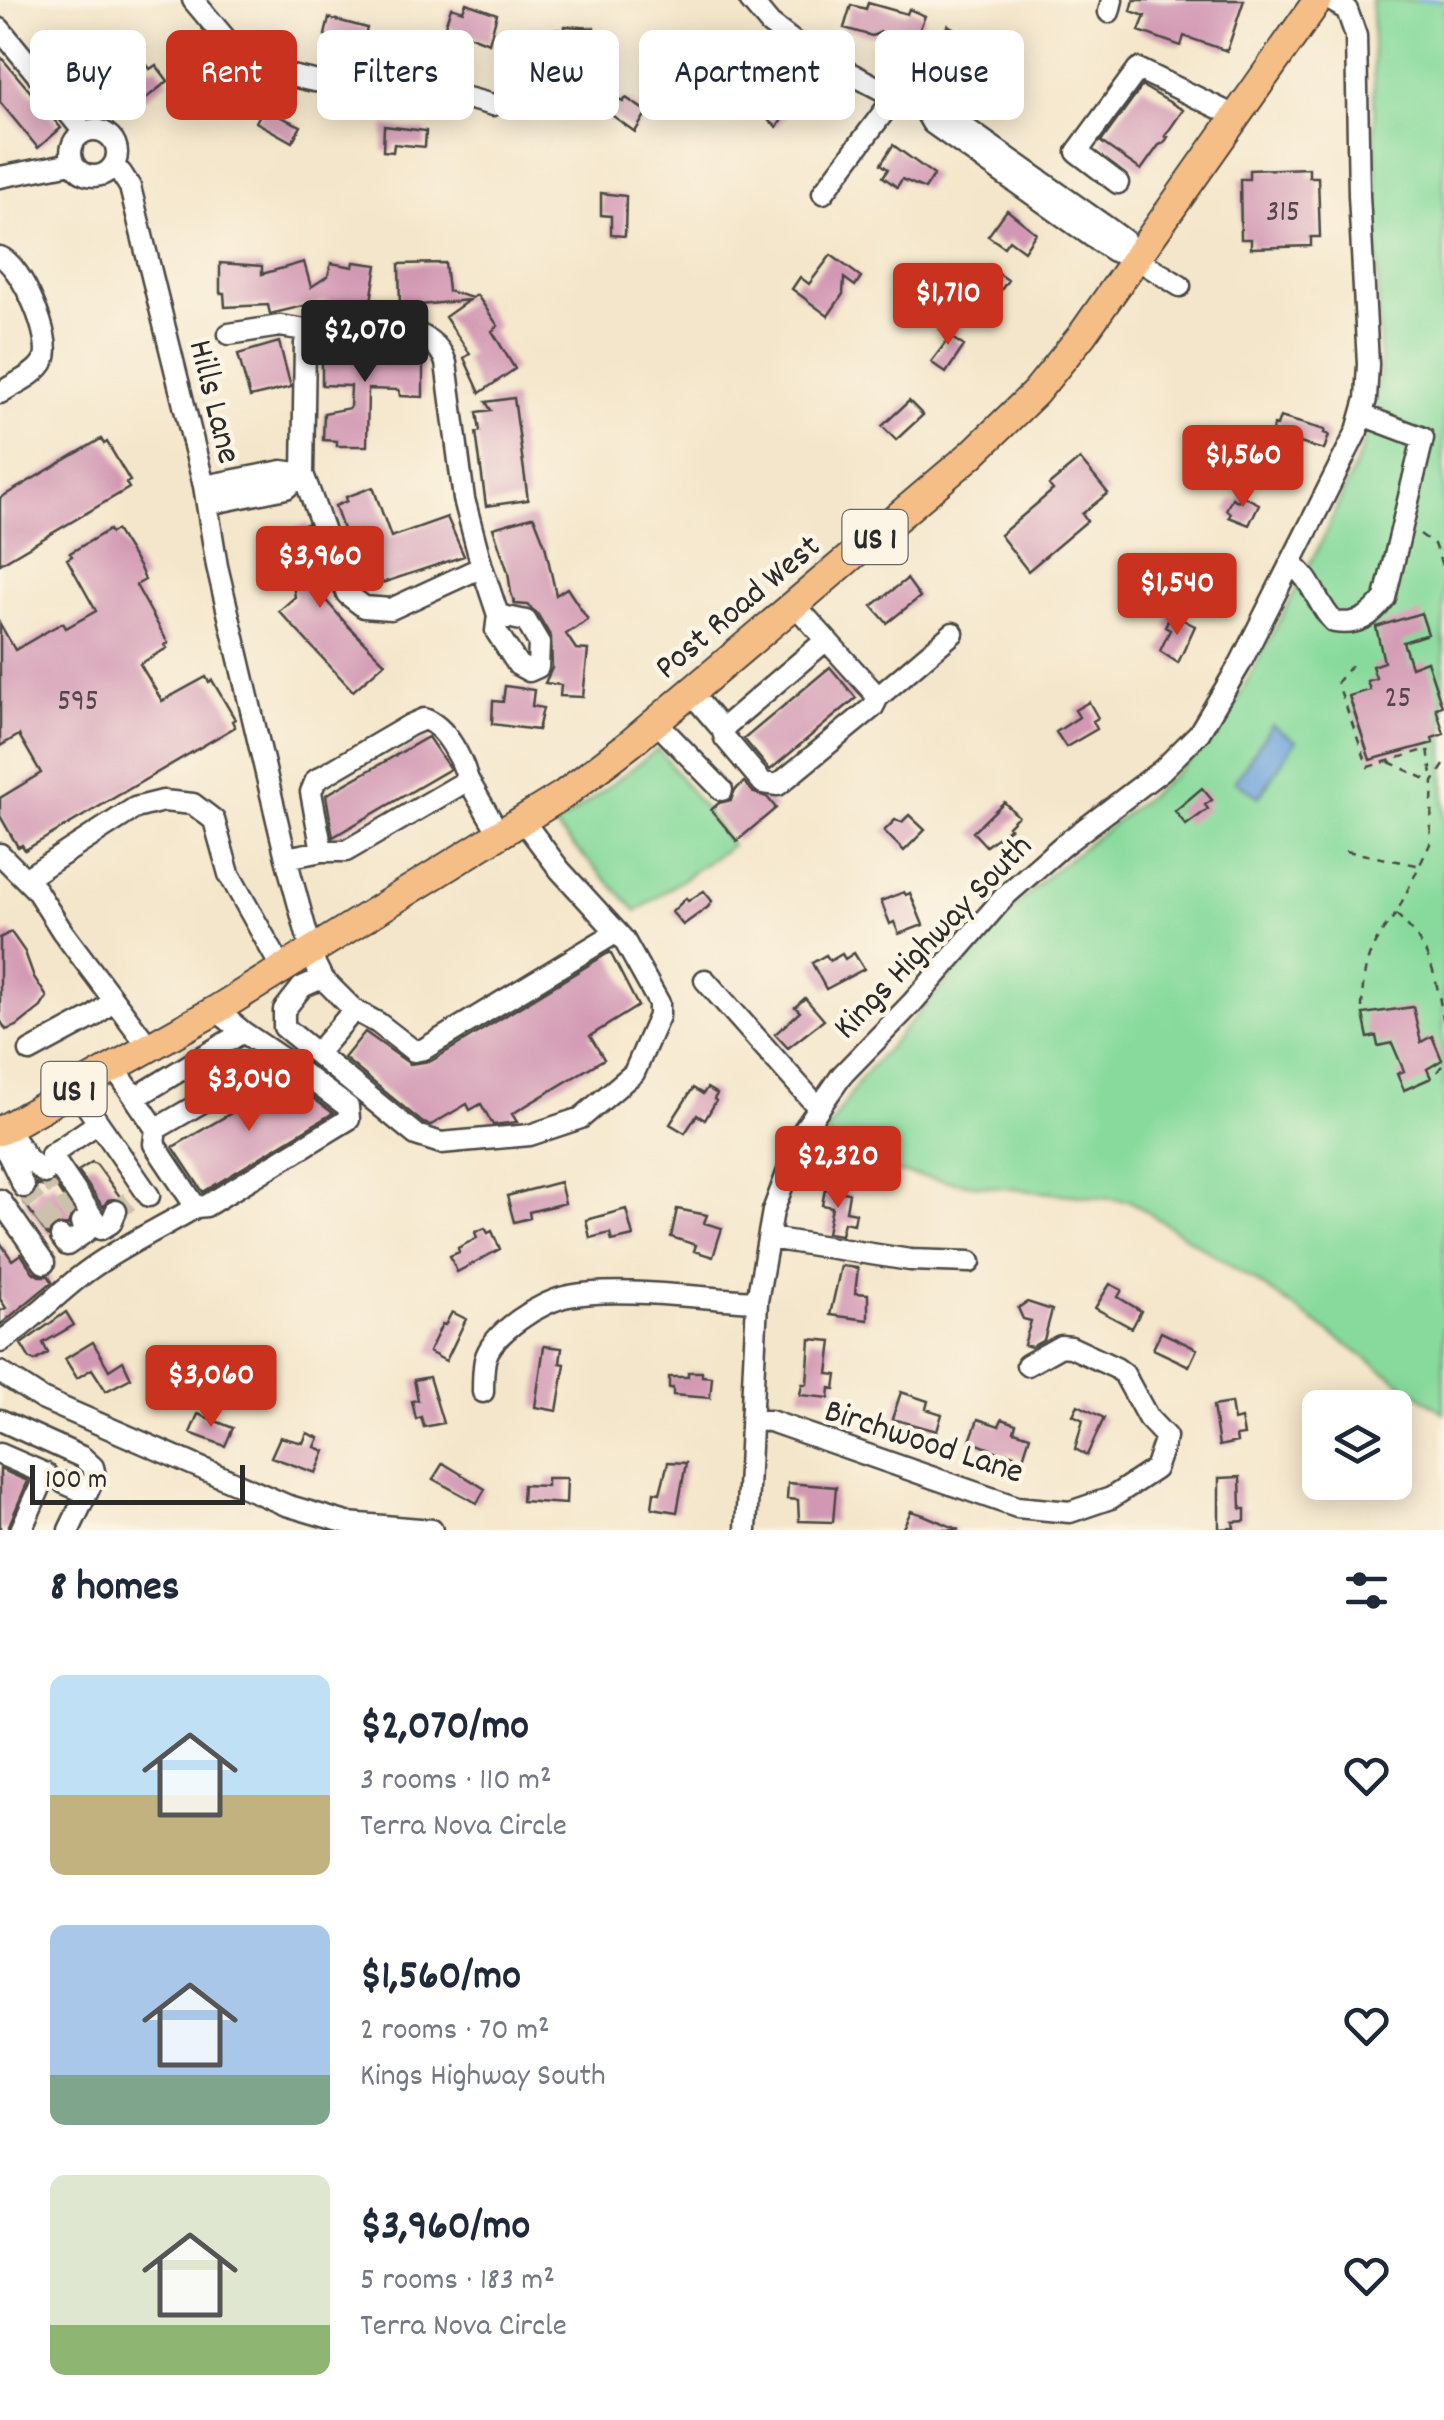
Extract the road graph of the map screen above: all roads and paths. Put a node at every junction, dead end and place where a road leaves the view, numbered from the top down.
1 (193, 0) edge
2 (750, 0) edge
3 (1318, 0) edge
4 (1330, 0) edge
5 (0, 29) edge
6 (875, 86) edge
7 (492, 105) dead end
8 (1238, 117) junction
9 (878, 120) edge
10 (930, 120) edge
11 (84, 132) junction
12 (72, 163) junction
13 (112, 167) junction
14 (0, 177) edge
15 (1118, 182) dead end
16 (823, 194) dead end
17 (0, 257) edge
18 (1137, 259) junction
19 (1180, 286) dead end
20 (312, 330) junction
21 (228, 334) dead end
22 (0, 392) edge
23 (1362, 415) junction
24 (304, 474) junction
25 (206, 495) junction
26 (1404, 530) junction
27 (1291, 564) junction
28 (482, 568) junction
29 (1444, 571) edge
30 (795, 605) junction
31 (498, 615) dead end
32 (953, 634) dead end
33 (826, 641) junction
34 (1351, 664) dead end
35 (690, 693) junction
36 (878, 697) junction
37 (656, 722) junction
38 (722, 730) junction
39 (1388, 762) junction
40 (1444, 765) edge
41 (468, 780) junction
42 (1433, 782) junction
43 (722, 790) dead end
44 (512, 829) junction
45 (322, 851) junction
46 (1346, 851) dead end
47 (0, 854) edge
48 (286, 858) junction
49 (1418, 865) junction
50 (25, 879) junction
51 (1396, 914) junction
52 (617, 932) junction
53 (311, 949) junction
54 (281, 967) junction
55 (705, 980) dead end
56 (328, 984) junction
57 (114, 1000) junction
58 (1362, 1008) dead end
59 (216, 1010) junction
60 (354, 1010) junction
61 (1444, 1024) edge
62 (243, 1032) junction
63 (149, 1047) junction
64 (30, 1052) dead end
65 (316, 1053) junction
66 (280, 1057) junction
67 (1444, 1063) edge
68 (114, 1067) junction
69 (1437, 1072) dead end
70 (74, 1089) junction
71 (134, 1098) junction
72 (818, 1107) junction
73 (98, 1123) junction
74 (156, 1128) junction
75 (2, 1133) edge
76 (44, 1173) tunnel mouth
77 (24, 1187) tunnel mouth
78 (0, 1200) edge
79 (196, 1207) junction
80 (81, 1223) dead end
81 (61, 1237) dead end
82 (768, 1238) junction
83 (970, 1262) dead end
84 (44, 1263) dead end
85 (757, 1302) junction
86 (0, 1342) edge
87 (1027, 1364) dead end
88 (0, 1372) edge
89 (483, 1392) dead end
90 (0, 1420) edge
91 (752, 1420) junction
92 (2, 1461) edge
93 (64, 1483) dead end
94 (87, 1492) junction
95 (21, 1530) edge
96 (69, 1530) edge
97 (432, 1530) edge
98 (746, 1530) edge

1 - 7 street
2 - 6 street
3 - 8 main road, Post Road West / US 1
4 - 23 street, Kings Highway South
5 - 11 street, Hills Lane
8 - 15 street
8 - 18 main road, Post Road West / US 1
9 - 16 street
10 - 18 street
11 - 12 street
11 - 13 street, Hills Lane
12 - 13 street
12 - 14 street
13 - 25 street, Hills Lane
17 - 22 street
18 - 19 street
18 - 30 main road, Post Road West / US 1
20 - 21 street
20 - 24 street
20 - 28 street
23 - 26 street
23 - 27 street, Kings Highway South
24 - 25 street
24 - 28 street
25 - 48 street, Hills Lane
26 - 27 street
26 - 29 path
27 - 72 street, Kings Highway South
28 - 31 street
30 - 33 street
30 - 35 main road, Post Road West / US 1
32 - 36 street
33 - 36 street
33 - 38 street
34 - 39 path
35 - 37 main road, Post Road West / US 1
35 - 38 street
36 - 38 street
37 - 43 street
37 - 44 main road, Post Road West / US 1
39 - 42 path
39 - 42 path
40 - 42 path
41 - 44 street
41 - 45 street
41 - 45 street
42 - 49 path
44 - 52 street
44 - 53 main road, Post Road West / US 1
45 - 48 street
46 - 49 path
47 - 50 street
48 - 53 street, Hills Lane
49 - 51 path
50 - 54 street
50 - 57 street
51 - 58 path
51 - 61 path
52 - 60 street
52 - 65 street
53 - 54 main road, US 1
53 - 56 street, Hills Lane
54 - 59 main road, US 1
55 - 72 street
56 - 60 street
56 - 65 street
57 - 63 street
57 - 64 street
59 - 62 street
59 - 63 main road, US 1
60 - 65 street
62 - 66 street
62 - 71 street
63 - 68 main road, US 1
66 - 74 street
66 - 79 street
67 - 69 path
68 - 70 main road, US 1
68 - 71 street
70 - 73 street
70 - 75 main road, US 1
71 - 74 street
72 - 82 street, Kings Highway South
73 - 73 street
74 - 79 street
75 - 76 street
75 - 77 street
78 - 84 street
79 - 86 street
80 - 81 street
82 - 83 street
82 - 85 street, Kings Highway South
85 - 89 street
85 - 91 street, Kings Highway South
87 - 91 street, Birchwood Lane
88 - 97 street
90 - 94 street
91 - 98 street, Kings Highway South
92 - 95 street
93 - 94 street
94 - 96 street

